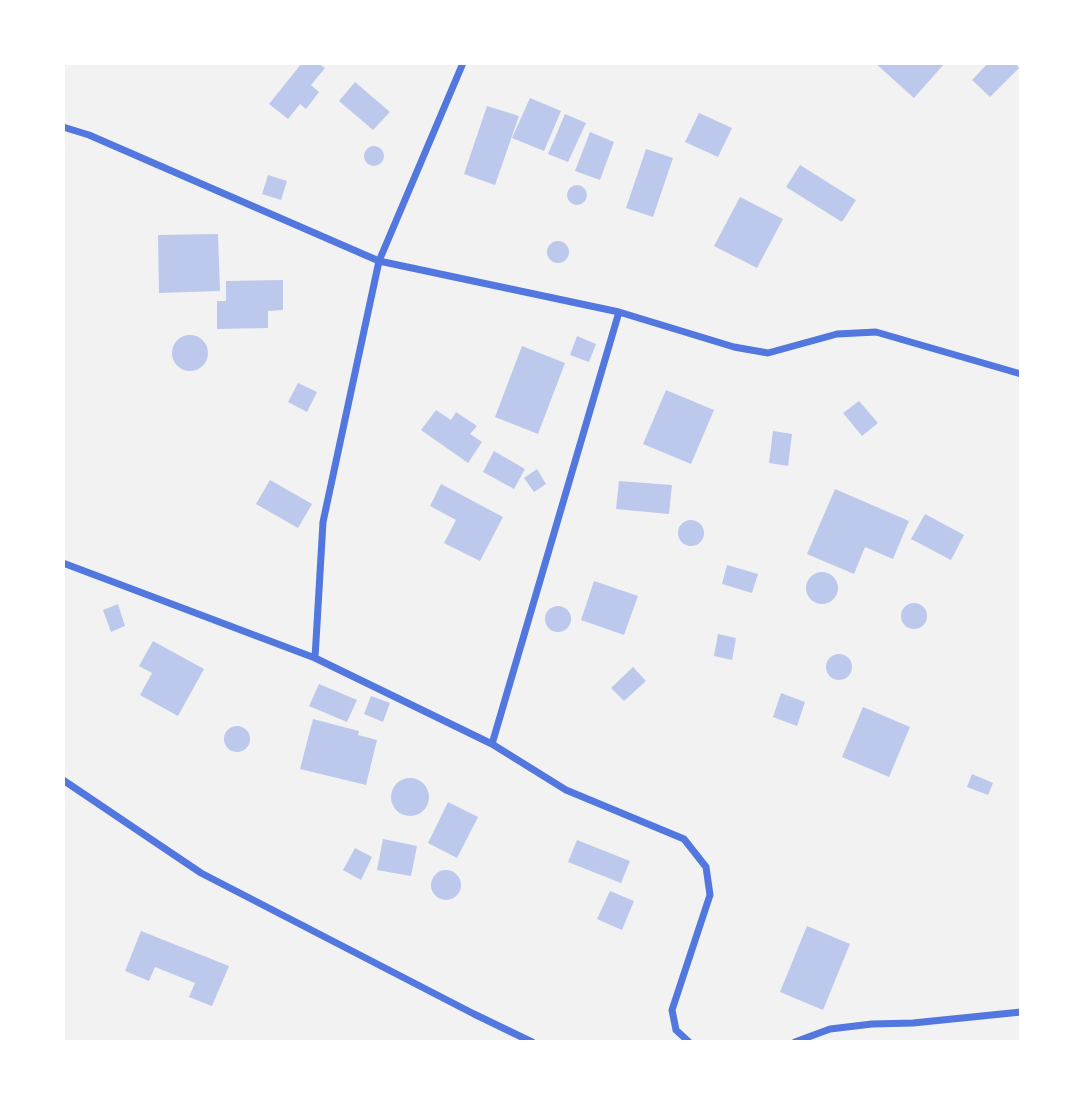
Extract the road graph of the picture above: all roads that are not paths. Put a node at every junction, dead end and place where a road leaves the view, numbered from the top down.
1 (463, 63) edge
2 (63, 127) edge
3 (379, 261) junction
4 (619, 312) junction
5 (1021, 374) edge
6 (63, 563) edge
7 (315, 658) junction
8 (492, 744) junction
9 (63, 780) edge
10 (1021, 1012) edge
11 (532, 1042) edge
12 (689, 1042) edge
13 (794, 1042) edge

1 - 3 street
2 - 3 street
3 - 4 street
3 - 7 street
4 - 5 street
4 - 8 street
6 - 7 street
7 - 8 street
8 - 12 street
9 - 11 street
10 - 13 street

